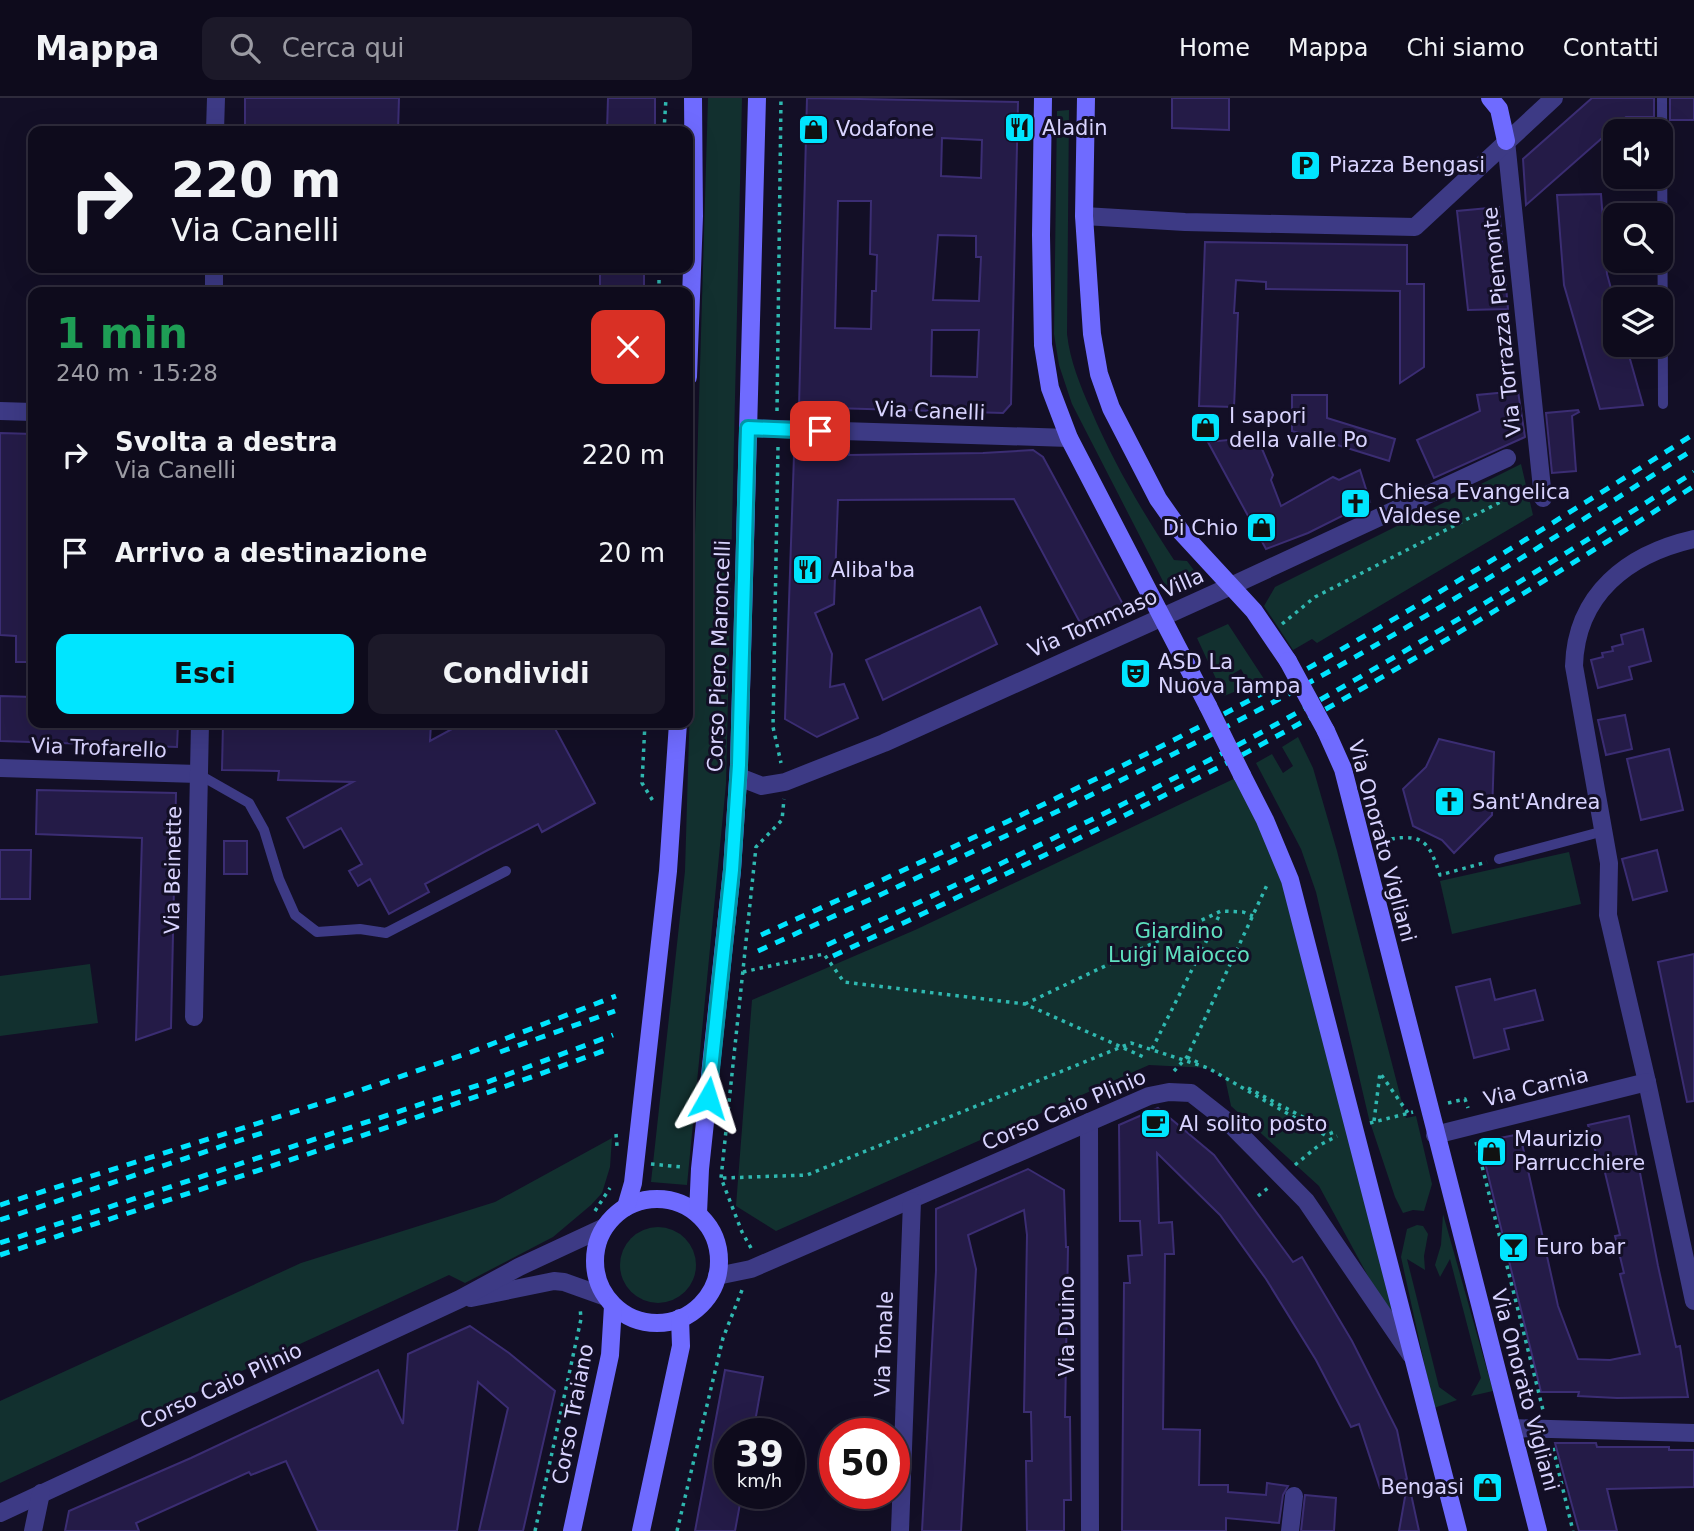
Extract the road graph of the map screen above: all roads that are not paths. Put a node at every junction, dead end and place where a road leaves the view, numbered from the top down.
1 (216, 98) edge
2 (693, 98) edge
3 (757, 98) edge
4 (1043, 98) edge
5 (1086, 98) edge
6 (1490, 98) edge
7 (1554, 98) edge
8 (1662, 98) edge
9 (215, 126) edge
10 (693, 126) edge
11 (1506, 141) junction
12 (1084, 216) junction
13 (1663, 404) dead end
14 (0, 411) edge
15 (28, 412) edge
16 (748, 428) junction
17 (1069, 438) junction
18 (1507, 458) dead end
19 (1543, 498) dead end
20 (1694, 539) edge
21 (1231, 586) junction
22 (1162, 617) junction
23 (200, 728) edge
24 (678, 728) edge
25 (0, 768) edge
26 (198, 774) junction
27 (738, 777) junction
28 (1604, 831) junction
29 (1499, 859) road end
30 (506, 871) dead end
31 (194, 1017) dead end
32 (1647, 1082) junction
33 (1089, 1122) junction
34 (1435, 1135) junction
35 (912, 1201) junction
36 (626, 1207) junction
37 (698, 1213) junction
38 (599, 1221) junction
39 (717, 1276) junction
40 (460, 1299) junction
41 (610, 1301) junction
42 (1694, 1301) edge
43 (680, 1318) junction
44 (1411, 1355) junction
45 (1511, 1428) junction
46 (1694, 1433) edge
47 (41, 1493) junction
48 (1294, 1496) dead end
49 (0, 1513) edge
50 (33, 1531) edge
51 (572, 1531) edge
52 (641, 1531) edge
53 (901, 1531) edge
54 (1090, 1531) edge
55 (1290, 1531) edge
56 (1458, 1531) edge
57 (1538, 1531) edge

1 - 9 street
2 - 10 main road
3 - 16 main road, Corso Piero Maroncelli
4 - 17 main road
5 - 12 main road
6 - 11 main road
7 - 11 street
8 - 13 lane
11 - 12 street
11 - 19 street, Via Torrazza Piemonte
12 - 21 main road, Via Onorato Vigliani
14 - 15 street
16 - 17 street, Via Canelli
16 - 27 main road, Corso Piero Maroncelli
17 - 22 main road
18 - 21 street, Via Tommaso Villa
20 - 28 street
21 - 22 street, Via Tommaso Villa
21 - 34 main road, Via Onorato Vigliani, bridge
22 - 27 street, Via Tommaso Villa
22 - 44 main road, bridge
23 - 26 street, Via Beinette
24 - 36 main road, Corso Piero Maroncelli
25 - 26 street, Via Trofarello
26 - 30 lane
26 - 31 street, Via Beinette
27 - 37 main road, Corso Piero Maroncelli
28 - 29 lane
28 - 32 street
32 - 34 street, Via Carnia
32 - 42 street
33 - 35 street, Corso Caio Plinio
33 - 44 street, Corso Caio Plinio
33 - 54 street, Via Duino
34 - 45 main road, Via Onorato Vigliani
35 - 39 street, Corso Caio Plinio
35 - 53 street, Via Tonale
36 - 37 main road
36 - 38 main road
37 - 39 main road
38 - 40 street, Corso Caio Plinio
38 - 41 main road
39 - 43 main road
40 - 41 street, Corso Caio Plinio
40 - 47 street, Corso Caio Plinio
41 - 43 main road
41 - 51 main road, Corso Traiano
43 - 52 main road
44 - 56 main road
45 - 46 street
45 - 57 main road, Via Onorato Vigliani
47 - 49 street, Corso Caio Plinio
47 - 50 street
48 - 55 street

